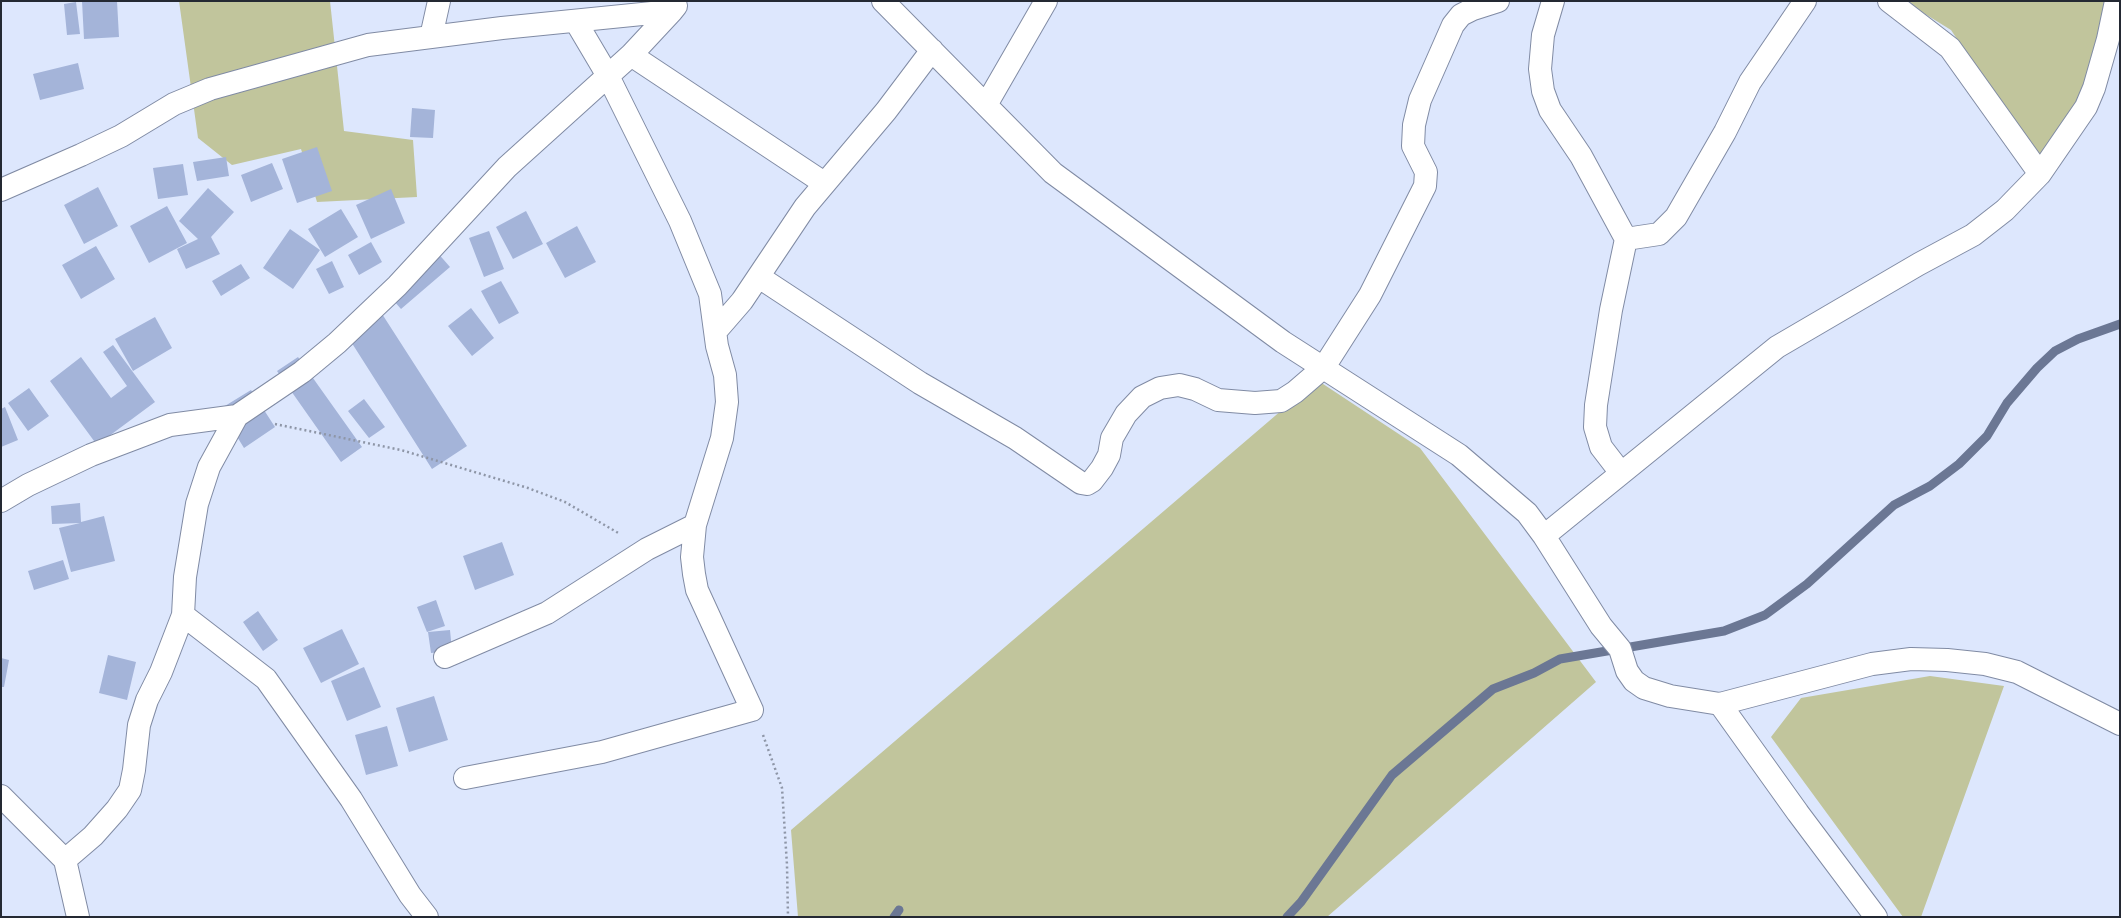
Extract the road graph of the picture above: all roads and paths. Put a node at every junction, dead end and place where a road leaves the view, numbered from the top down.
1 (439, 1) edge
2 (883, 1) edge
3 (1046, 1) edge
4 (1498, 1) edge
5 (1553, 1) edge
6 (1805, 1) edge
7 (1889, 1) edge
8 (2116, 1) edge
9 (677, 6) edge
10 (576, 22) junction
11 (431, 37) junction
12 (932, 50) junction
13 (631, 55) junction
14 (608, 76) junction
15 (986, 105) junction
16 (2040, 174) junction
17 (824, 183) junction
18 (1, 190) edge
19 (1626, 239) junction
20 (759, 277) junction
21 (716, 331) junction
22 (1324, 367) junction
23 (237, 416) junction
24 (1621, 473) junction
25 (1, 502) edge
26 (695, 525) junction
27 (1544, 536) junction
28 (647, 549) junction
29 (183, 616) junction
30 (445, 657) dead end
31 (1720, 704) junction
32 (752, 710) junction
33 (2120, 724) edge
34 (465, 778) dead end
35 (1, 796) edge
36 (64, 860) junction
37 (78, 917) edge
38 (427, 917) edge
39 (788, 917) edge
40 (1876, 917) edge

1 - 11 street
2 - 12 street
3 - 15 street
4 - 22 street
5 - 19 street
6 - 19 street
7 - 16 street
8 - 16 street
9 - 10 street
9 - 13 street
10 - 11 street
10 - 14 street
11 - 18 street
12 - 15 street
12 - 17 street
13 - 14 street
13 - 17 street
14 - 21 street
14 - 23 street
15 - 22 street
16 - 24 street
17 - 20 street
19 - 24 street
20 - 21 street
20 - 22 street
21 - 26 street
22 - 27 street
23 - 25 street
23 - 28 path
23 - 29 street
24 - 27 street
26 - 28 street
26 - 32 street
27 - 31 street
28 - 30 street
29 - 36 street
29 - 38 street
31 - 33 street
31 - 40 street
32 - 34 street
32 - 39 path
35 - 36 street
36 - 37 street

